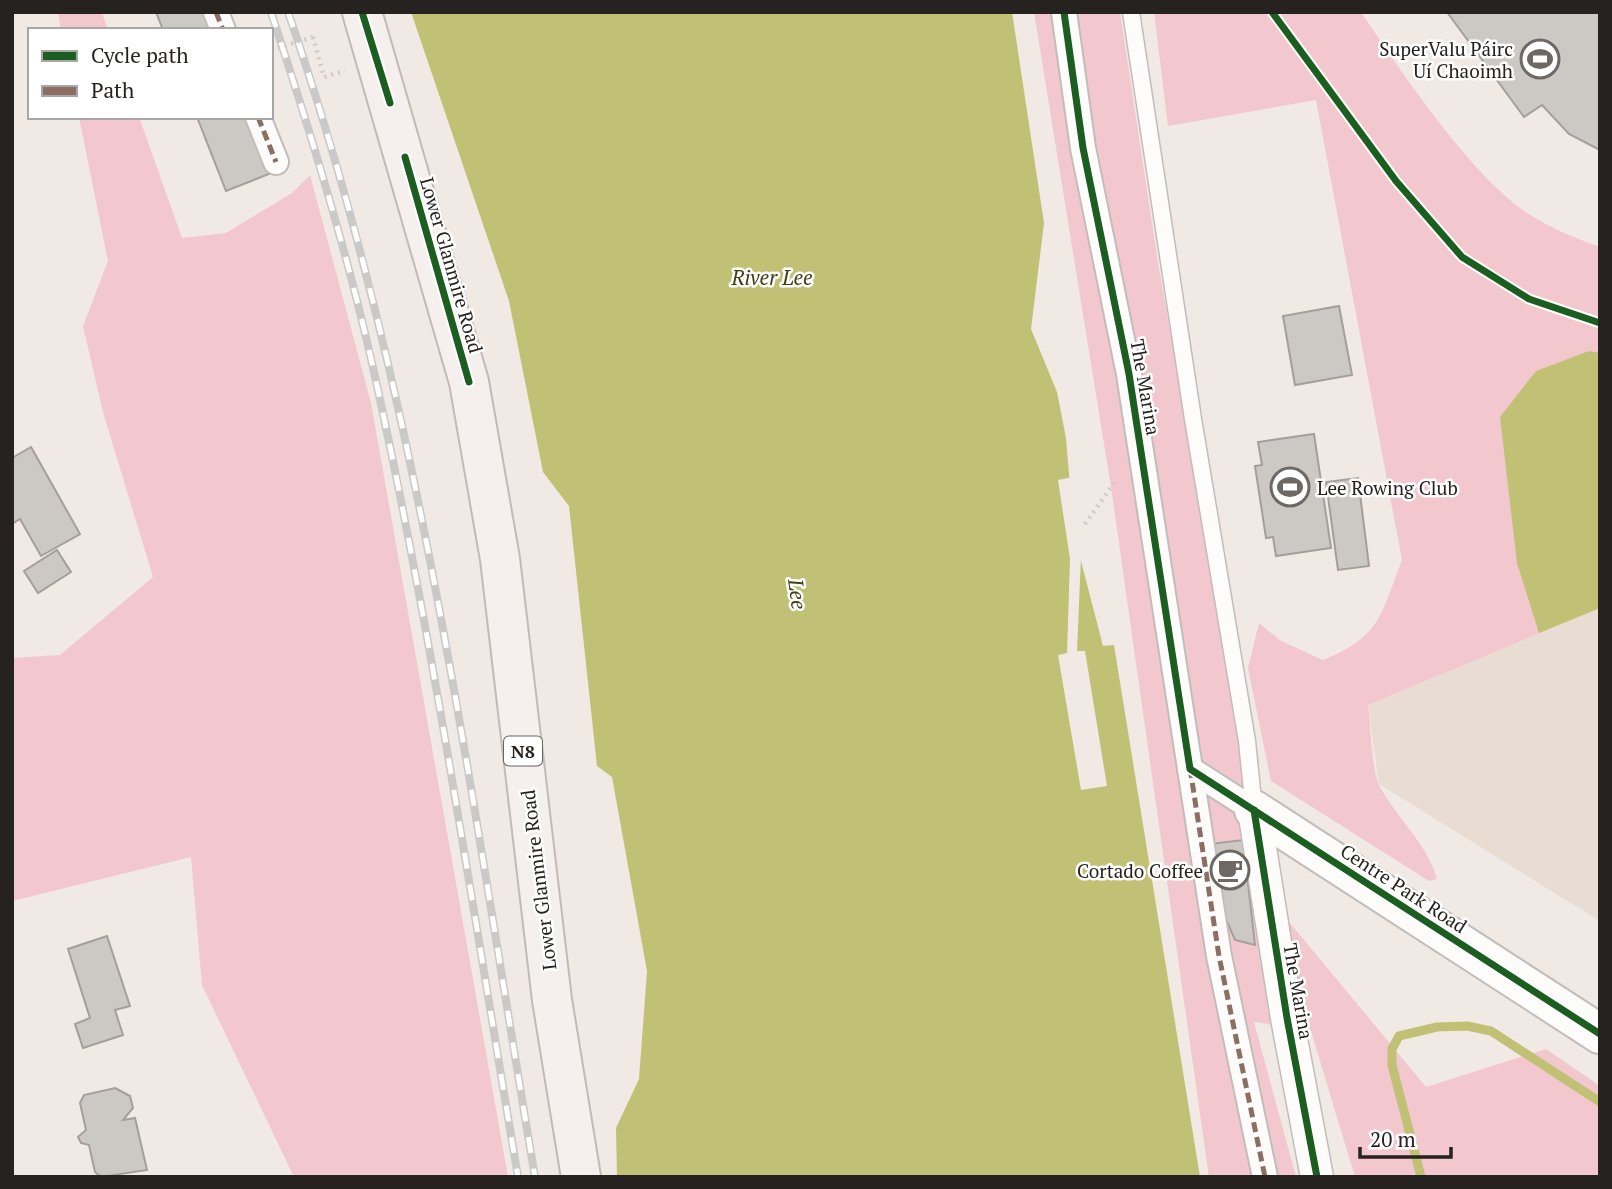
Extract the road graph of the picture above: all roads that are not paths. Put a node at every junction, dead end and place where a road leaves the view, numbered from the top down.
1 (362, 12) edge
2 (1064, 12) edge
3 (1131, 12) edge
4 (259, 119) edge
5 (276, 162) dead end
6 (1190, 769) junction
7 (1254, 810) junction
8 (1600, 1034) edge
9 (581, 1177) edge
10 (1265, 1177) edge
11 (1317, 1177) edge

1 - 9 highway, Lower Glanmire Road / N8
2 - 6 street, The Marina
3 - 7 lane
4 - 5 street
6 - 7 street, Centre Park Road
6 - 10 street, The Marina
7 - 8 street, Centre Park Road
7 - 11 street, The Marina

